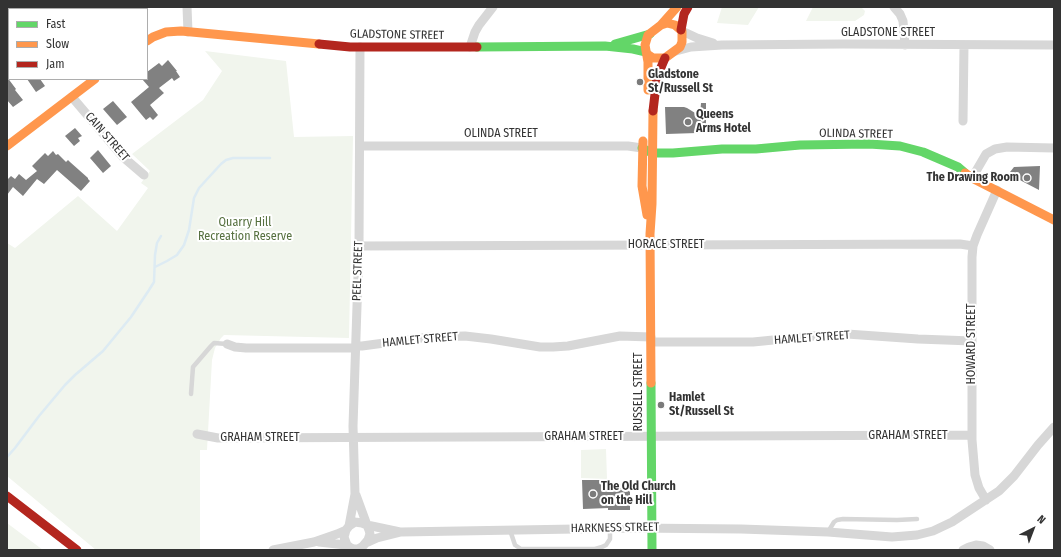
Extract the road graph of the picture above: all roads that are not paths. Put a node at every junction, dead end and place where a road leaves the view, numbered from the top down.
1 (187, 7) edge
2 (493, 7) edge
3 (677, 7) edge
4 (688, 7) edge
5 (894, 7) edge
6 (661, 25) junction
7 (682, 30) junction
8 (188, 32) junction
9 (650, 34) junction
10 (148, 40) edge
11 (722, 45) junction
12 (905, 45) junction
13 (964, 45) junction
14 (1054, 45) edge
15 (606, 46) junction
16 (360, 47) junction
17 (470, 47) junction
18 (676, 51) junction
19 (646, 53) junction
20 (665, 58) junction
21 (94, 80) edge
22 (72, 96) junction
23 (963, 121) dead end
24 (7, 146) edge
25 (360, 146) junction
26 (642, 148) junction
27 (1054, 148) edge
28 (652, 149) junction
29 (144, 175) dead end
30 (972, 178) junction
31 (998, 190) junction
32 (1054, 212) edge
33 (1054, 220) edge
34 (650, 234) junction
35 (650, 245) junction
36 (359, 246) junction
37 (973, 246) junction
38 (651, 339) junction
39 (972, 340) junction
40 (227, 344) joint
41 (356, 347) junction
42 (191, 394) dead end
43 (1054, 428) edge
44 (197, 434) dead end
45 (972, 435) junction
46 (353, 437) junction
47 (651, 437) junction
48 (355, 494) junction
49 (7, 496) edge
50 (986, 500) junction
51 (917, 519) dead end
52 (367, 525) junction
53 (348, 528) junction
54 (610, 528) junction
55 (652, 528) junction
56 (510, 530) junction
57 (401, 532) junction
58 (828, 532) junction
59 (314, 542) junction
60 (364, 546) edge
61 (347, 547) edge
62 (77, 550) edge
63 (273, 550) edge
64 (652, 550) edge
65 (963, 550) edge
66 (990, 550) edge

1 - 8 street
2 - 17 street
3 - 6 main road
4 - 7 main road
5 - 12 street
6 - 7 main road
6 - 9 main road
7 - 11 street, GLADSTONE STREET
7 - 18 main road
8 - 10 main road, GLADSTONE STREET
8 - 16 main road, GLADSTONE STREET
9 - 15 main road, GLADSTONE STREET
9 - 19 main road
11 - 12 street, GLADSTONE STREET
11 - 18 street, GLADSTONE STREET
12 - 13 street, GLADSTONE STREET
13 - 14 street, GLADSTONE STREET
13 - 23 street
15 - 17 main road, GLADSTONE STREET
15 - 19 main road, GLADSTONE STREET
16 - 17 main road, GLADSTONE STREET
16 - 25 street, PEEL STREET
18 - 20 main road
19 - 20 main road
19 - 26 main road, RUSSELL STREET
20 - 28 main road, RUSSELL STREET
21 - 22 main road
22 - 24 main road
22 - 29 street, CAIN STREET
25 - 26 street, OLINDA STREET
25 - 36 street, PEEL STREET
26 - 28 main road, OLINDA STREET
26 - 34 main road, RUSSELL STREET
27 - 30 street
28 - 30 main road, OLINDA STREET
28 - 34 main road, RUSSELL STREET
30 - 31 main road, OLINDA STREET
31 - 32 main road
31 - 33 main road
31 - 37 street, HOWARD STREET
34 - 35 main road, RUSSELL STREET
35 - 36 street, HORACE STREET
35 - 37 street, HORACE STREET
35 - 38 main road, RUSSELL STREET
36 - 41 street, PEEL STREET
37 - 39 street, HOWARD STREET
38 - 39 street, HAMLET STREET
38 - 41 street, HAMLET STREET
38 - 47 main road, RUSSELL STREET
39 - 45 street, HOWARD STREET
40 - 41 street, HAMLET STREET
40 - 42 lane
41 - 46 street, PEEL STREET
43 - 50 street, HARKNESS STREET
44 - 46 street, GRAHAM STREET
45 - 47 street, GRAHAM STREET
45 - 50 street, HOWARD STREET
46 - 47 street, GRAHAM STREET
46 - 48 street, PEEL STREET
47 - 55 main road, RUSSELL STREET
48 - 52 street, PEEL STREET
48 - 53 street, PEEL STREET
49 - 62 main road
50 - 58 street, HARKNESS STREET
51 - 58 lane
52 - 53 street
52 - 57 street, HARKNESS STREET
52 - 60 street
53 - 59 street
53 - 61 street
54 - 55 street, HARKNESS STREET
54 - 56 street, HARKNESS STREET
54 - 56 lane
55 - 58 street, HARKNESS STREET
55 - 64 main road, RUSSELL STREET
56 - 57 street, HARKNESS STREET
57 - 60 street, HARKNESS STREET
59 - 61 street
59 - 63 street
60 - 61 street
65 - 66 street

